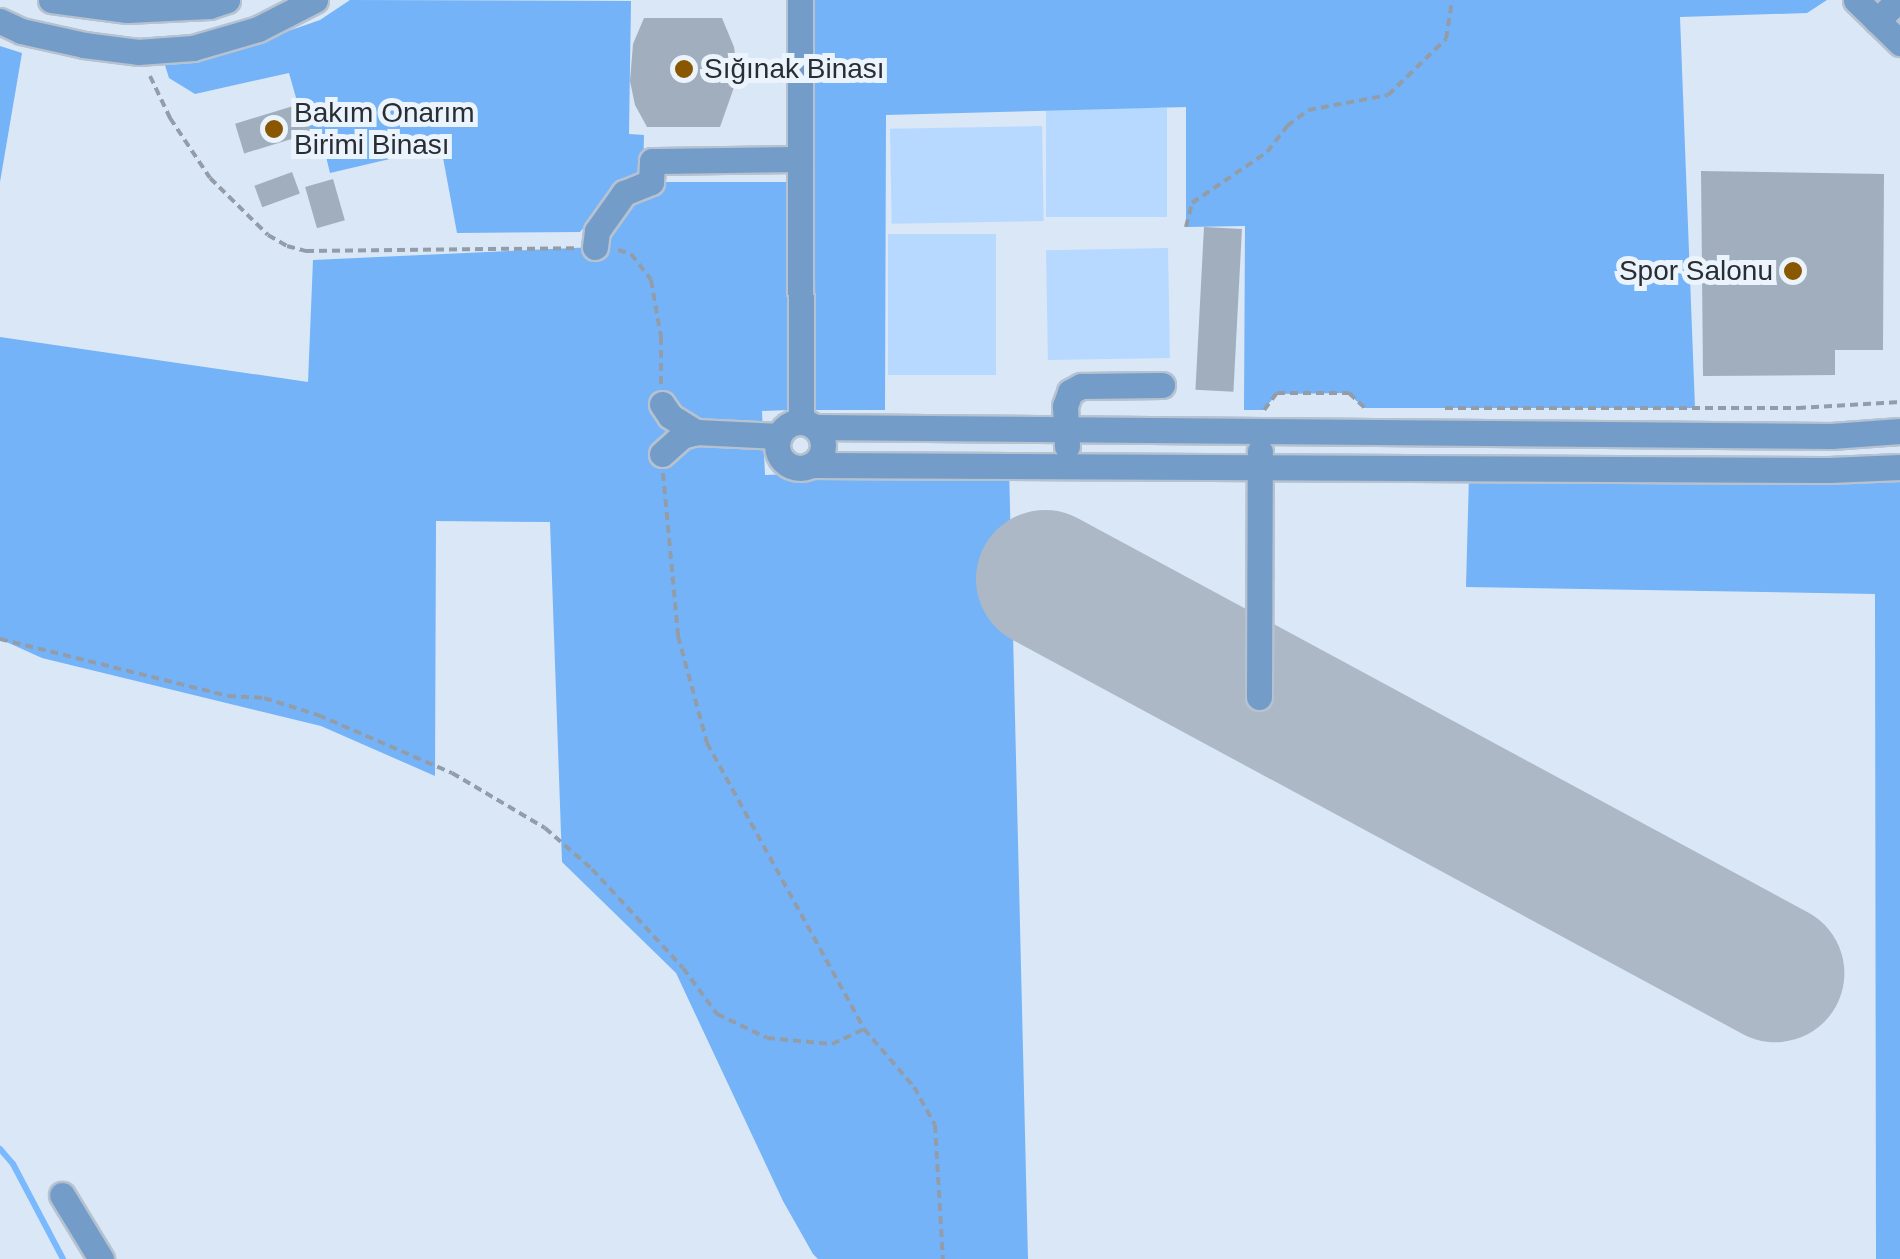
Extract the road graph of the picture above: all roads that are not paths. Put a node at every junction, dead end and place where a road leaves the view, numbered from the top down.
1 (51, 0) edge
2 (227, 0) edge
3 (315, 0) edge
4 (800, 0) edge
5 (1856, 0) edge
6 (1898, 0) edge
7 (0, 21) edge
8 (1878, 21) junction
9 (1900, 43) edge
10 (800, 159) junction
11 (595, 247) road end
12 (1162, 385) dead end
13 (662, 404) road end
14 (798, 428) junction
15 (1067, 430) junction
16 (1260, 431) junction
17 (1900, 431) edge
18 (696, 432) junction
19 (662, 454) road end
20 (811, 465) junction
21 (1067, 466) junction
22 (1260, 467) junction
23 (1900, 467) edge
24 (1258, 697) dead end
25 (62, 1195) dead end
26 (101, 1259) edge

1 - 2 street
3 - 7 street
4 - 10 street
5 - 8 street
6 - 8 street
8 - 9 street
10 - 11 street
10 - 14 street
12 - 15 street
13 - 18 street
14 - 15 street
14 - 18 street
14 - 20 street
14 - 20 street
15 - 16 street
15 - 21 street
16 - 17 street
16 - 22 street
18 - 19 street
20 - 21 street
21 - 22 street
22 - 23 street
22 - 24 street
25 - 26 street

